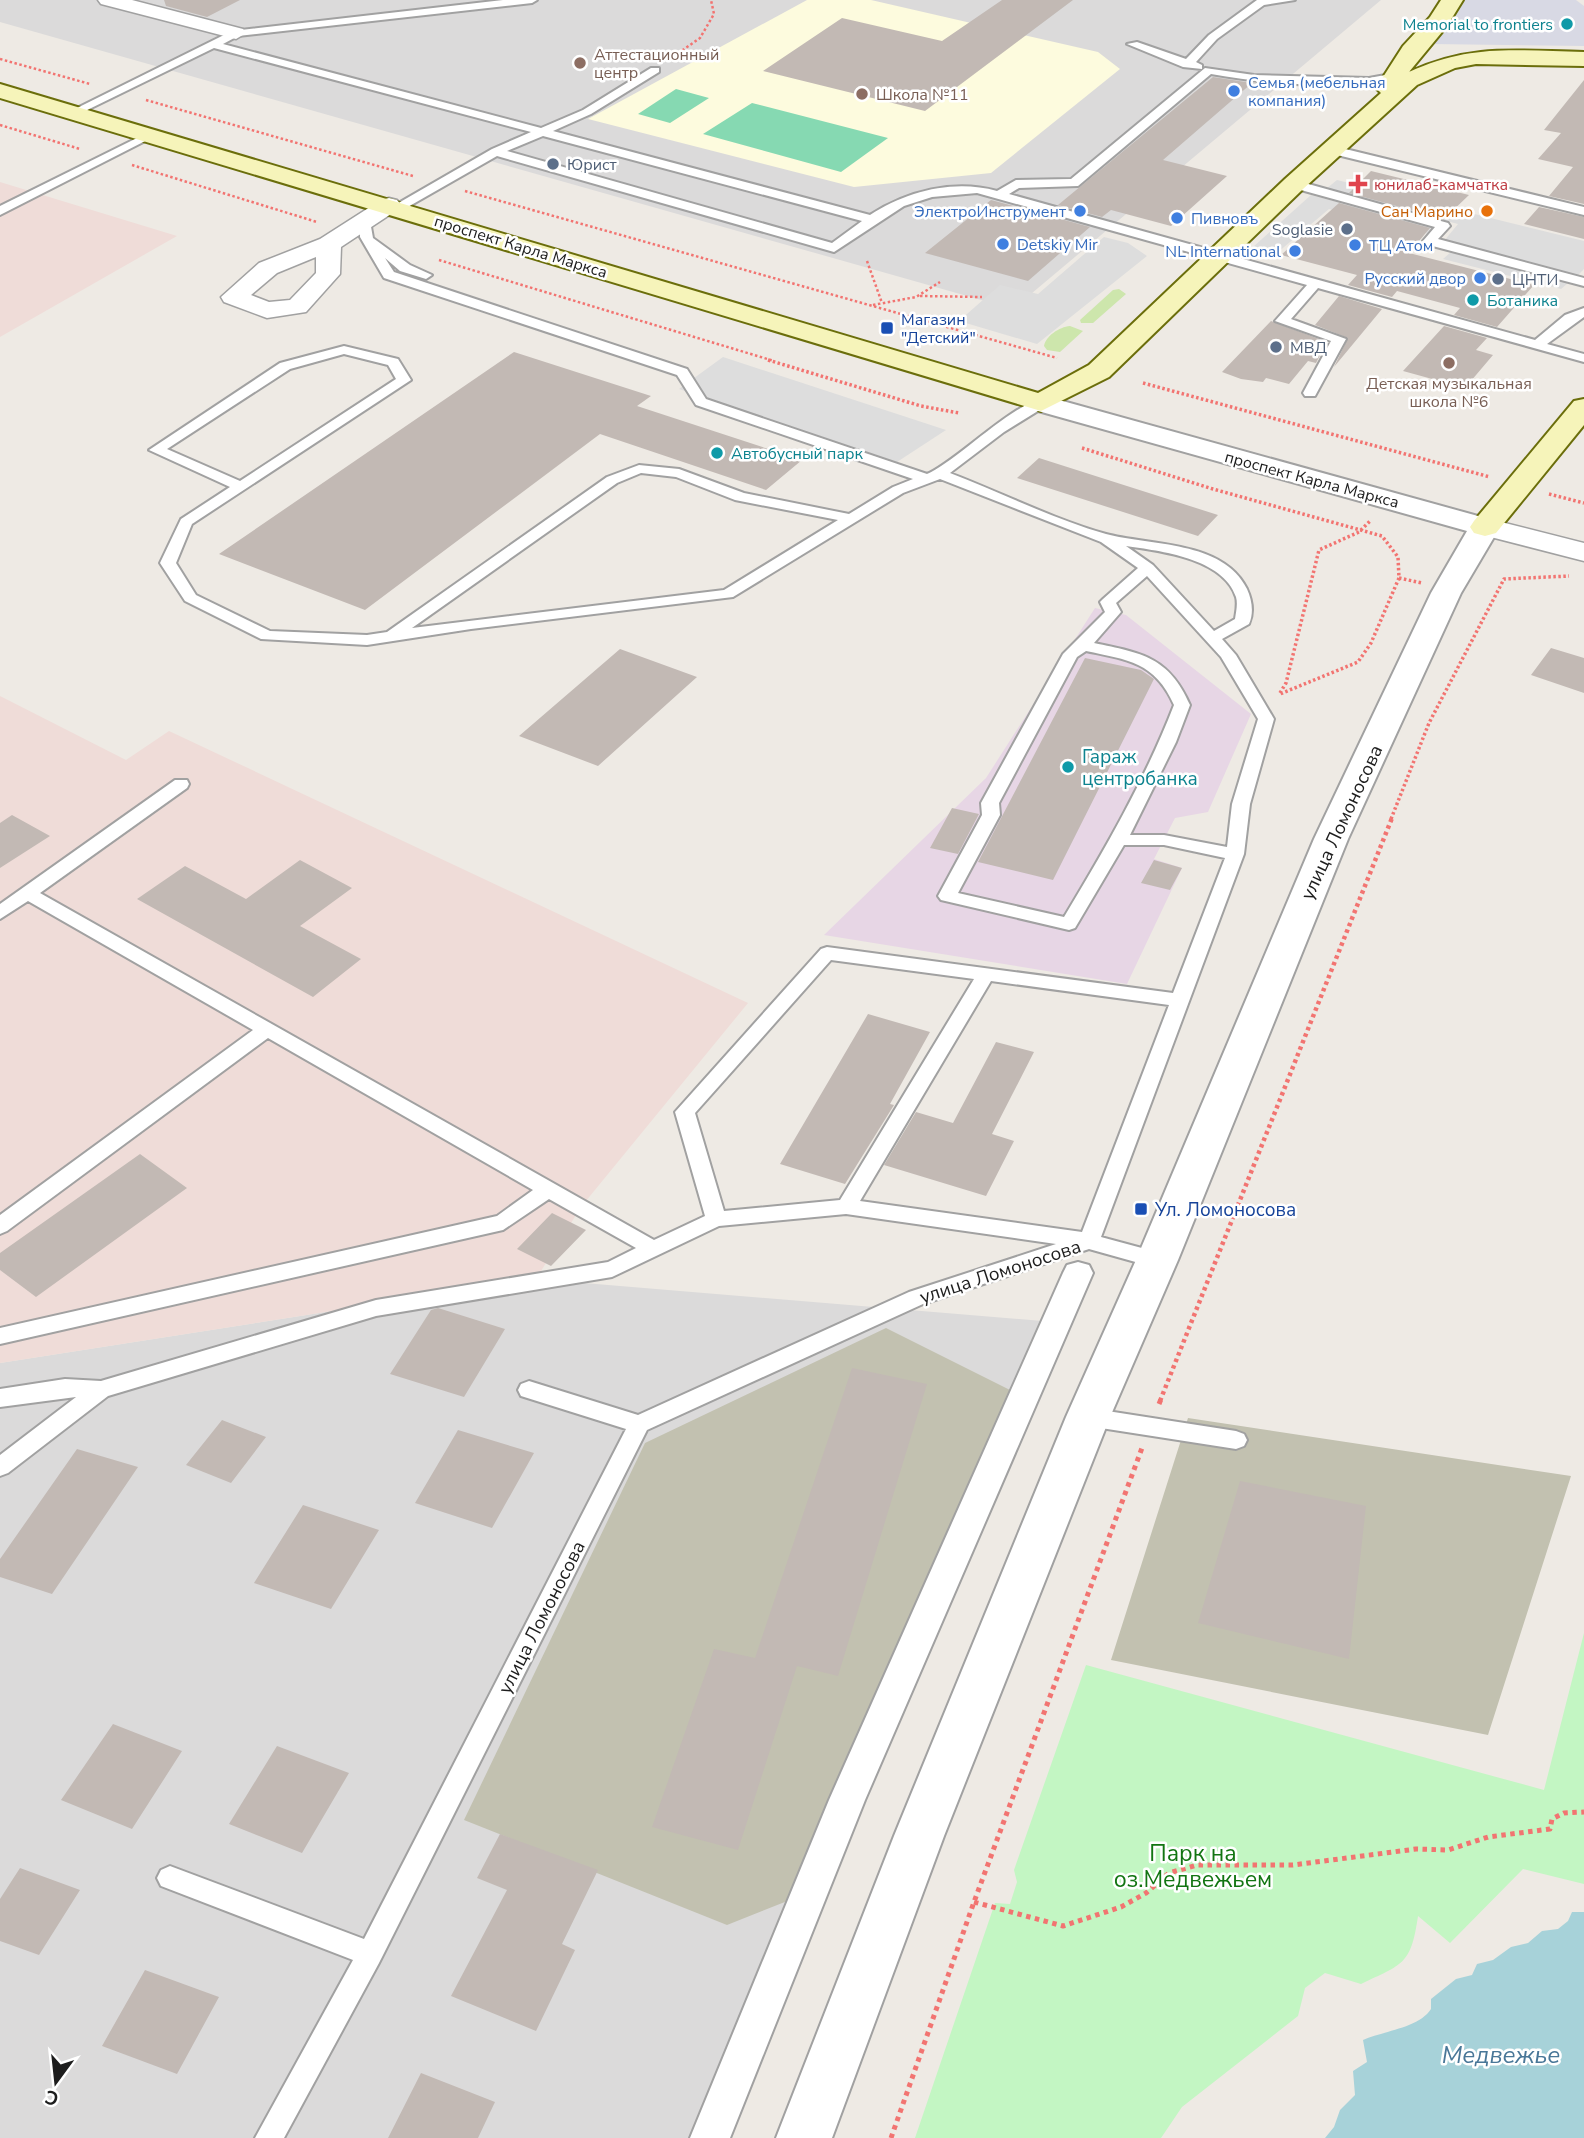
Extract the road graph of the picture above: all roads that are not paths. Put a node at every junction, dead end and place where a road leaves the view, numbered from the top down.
1 (108, 0) edge
2 (532, 0) edge
3 (1290, 0) edge
4 (1452, 0) edge
5 (236, 33) junction
6 (212, 44) junction
7 (1133, 44) dead end
8 (1584, 59) edge
9 (1448, 62) junction
10 (1187, 65) junction
11 (655, 70) road end
12 (1209, 70) junction
13 (1394, 77) junction
14 (0, 91) edge
15 (75, 112) junction
16 (1369, 116) junction
17 (542, 132) junction
18 (149, 136) junction
19 (1333, 150) junction
20 (496, 152) junction
21 (1294, 184) junction
22 (999, 195) junction
23 (394, 207) junction
24 (0, 211) edge
25 (1584, 211) edge
26 (871, 219) junction
27 (352, 234) junction
28 (1220, 255) junction
29 (1584, 282) edge
30 (1315, 284) junction
31 (493, 296) dead end
32 (1584, 312) edge
33 (1537, 345) junction
34 (1584, 358) edge
35 (1310, 393) dead end
36 (1041, 403) junction
37 (1584, 407) edge
38 (933, 476) junction
39 (240, 486) junction
40 (853, 519) junction
41 (1485, 527) junction
42 (1107, 539) junction
43 (1578, 564) edge
44 (1148, 568) junction
45 (391, 636) junction
46 (1213, 638) junction
47 (1083, 646) junction
48 (181, 784) dead end
49 (1119, 840) junction
50 (1235, 854) junction
51 (29, 894) junction
52 (0, 913) edge
53 (986, 974) junction
54 (1182, 1000) junction
55 (269, 1028) junction
56 (550, 1189) junction
57 (846, 1207) junction
58 (716, 1219) junction
59 (0, 1226) edge
60 (652, 1248) junction
61 (1084, 1257) junction
62 (1157, 1260) junction
63 (0, 1336) edge
64 (101, 1390) junction
65 (529, 1390) dead end
66 (0, 1398) edge
67 (1088, 1417) junction
68 (639, 1424) junction
69 (1236, 1440) dead end
70 (0, 1467) edge
71 (170, 1878) dead end
72 (370, 1954) junction
73 (269, 2138) edge
74 (710, 2138) edge
75 (804, 2138) edge

1 - 5 street
2 - 5 lane
3 - 10 lane
4 - 13 main road
5 - 6 lane
6 - 15 lane
6 - 17 lane
7 - 10 lane
8 - 9 main road
9 - 13 lane
9 - 16 main road
10 - 12 lane
11 - 17 lane
12 - 13 lane
12 - 22 lane
13 - 16 main road
14 - 15 main road, проспект Карла Маркса
15 - 18 main road, проспект Карла Маркса
16 - 19 main road
17 - 20 lane
17 - 26 lane
18 - 23 main road, проспект Карла Маркса
18 - 24 lane
19 - 21 main road
19 - 25 lane
20 - 23 lane
20 - 26 lane
21 - 28 main road
21 - 29 lane
22 - 26 lane
22 - 28 lane
23 - 27 street
23 - 36 main road, проспект Карла Маркса
27 - 31 lane
27 - 38 lane
28 - 30 lane
28 - 36 main road
30 - 33 lane
30 - 35 lane
32 - 33 lane
33 - 34 lane
36 - 38 lane
36 - 41 street, проспект Карла Маркса
37 - 41 main road
38 - 40 lane
38 - 42 lane
39 - 39 lane
39 - 45 lane
40 - 45 lane
40 - 45 lane
41 - 43 street, проспект Карла Маркса
41 - 62 street, улица Ломоносова
42 - 44 lane
42 - 46 lane
44 - 46 lane
44 - 47 lane
46 - 50 lane
47 - 49 lane
47 - 49 lane
48 - 51 lane
49 - 50 lane
50 - 54 lane
51 - 52 lane
51 - 55 lane
53 - 54 lane
53 - 57 lane
53 - 58 lane
54 - 61 lane
55 - 56 lane
55 - 59 lane
56 - 60 lane
56 - 63 lane
57 - 58 lane, улица Ломоносова
57 - 61 lane, улица Ломоносова
58 - 60 lane, улица Ломоносова
60 - 64 lane, улица Ломоносова
61 - 62 lane
61 - 68 lane, улица Ломоносова
61 - 74 street
62 - 67 street, улица Ломоносова
64 - 66 lane
64 - 70 lane, улица Ломоносова
65 - 68 lane
67 - 69 lane
67 - 75 street, улица Ломоносова
68 - 72 lane, улица Ломоносова
71 - 72 lane
72 - 73 lane, улица Ломоносова

